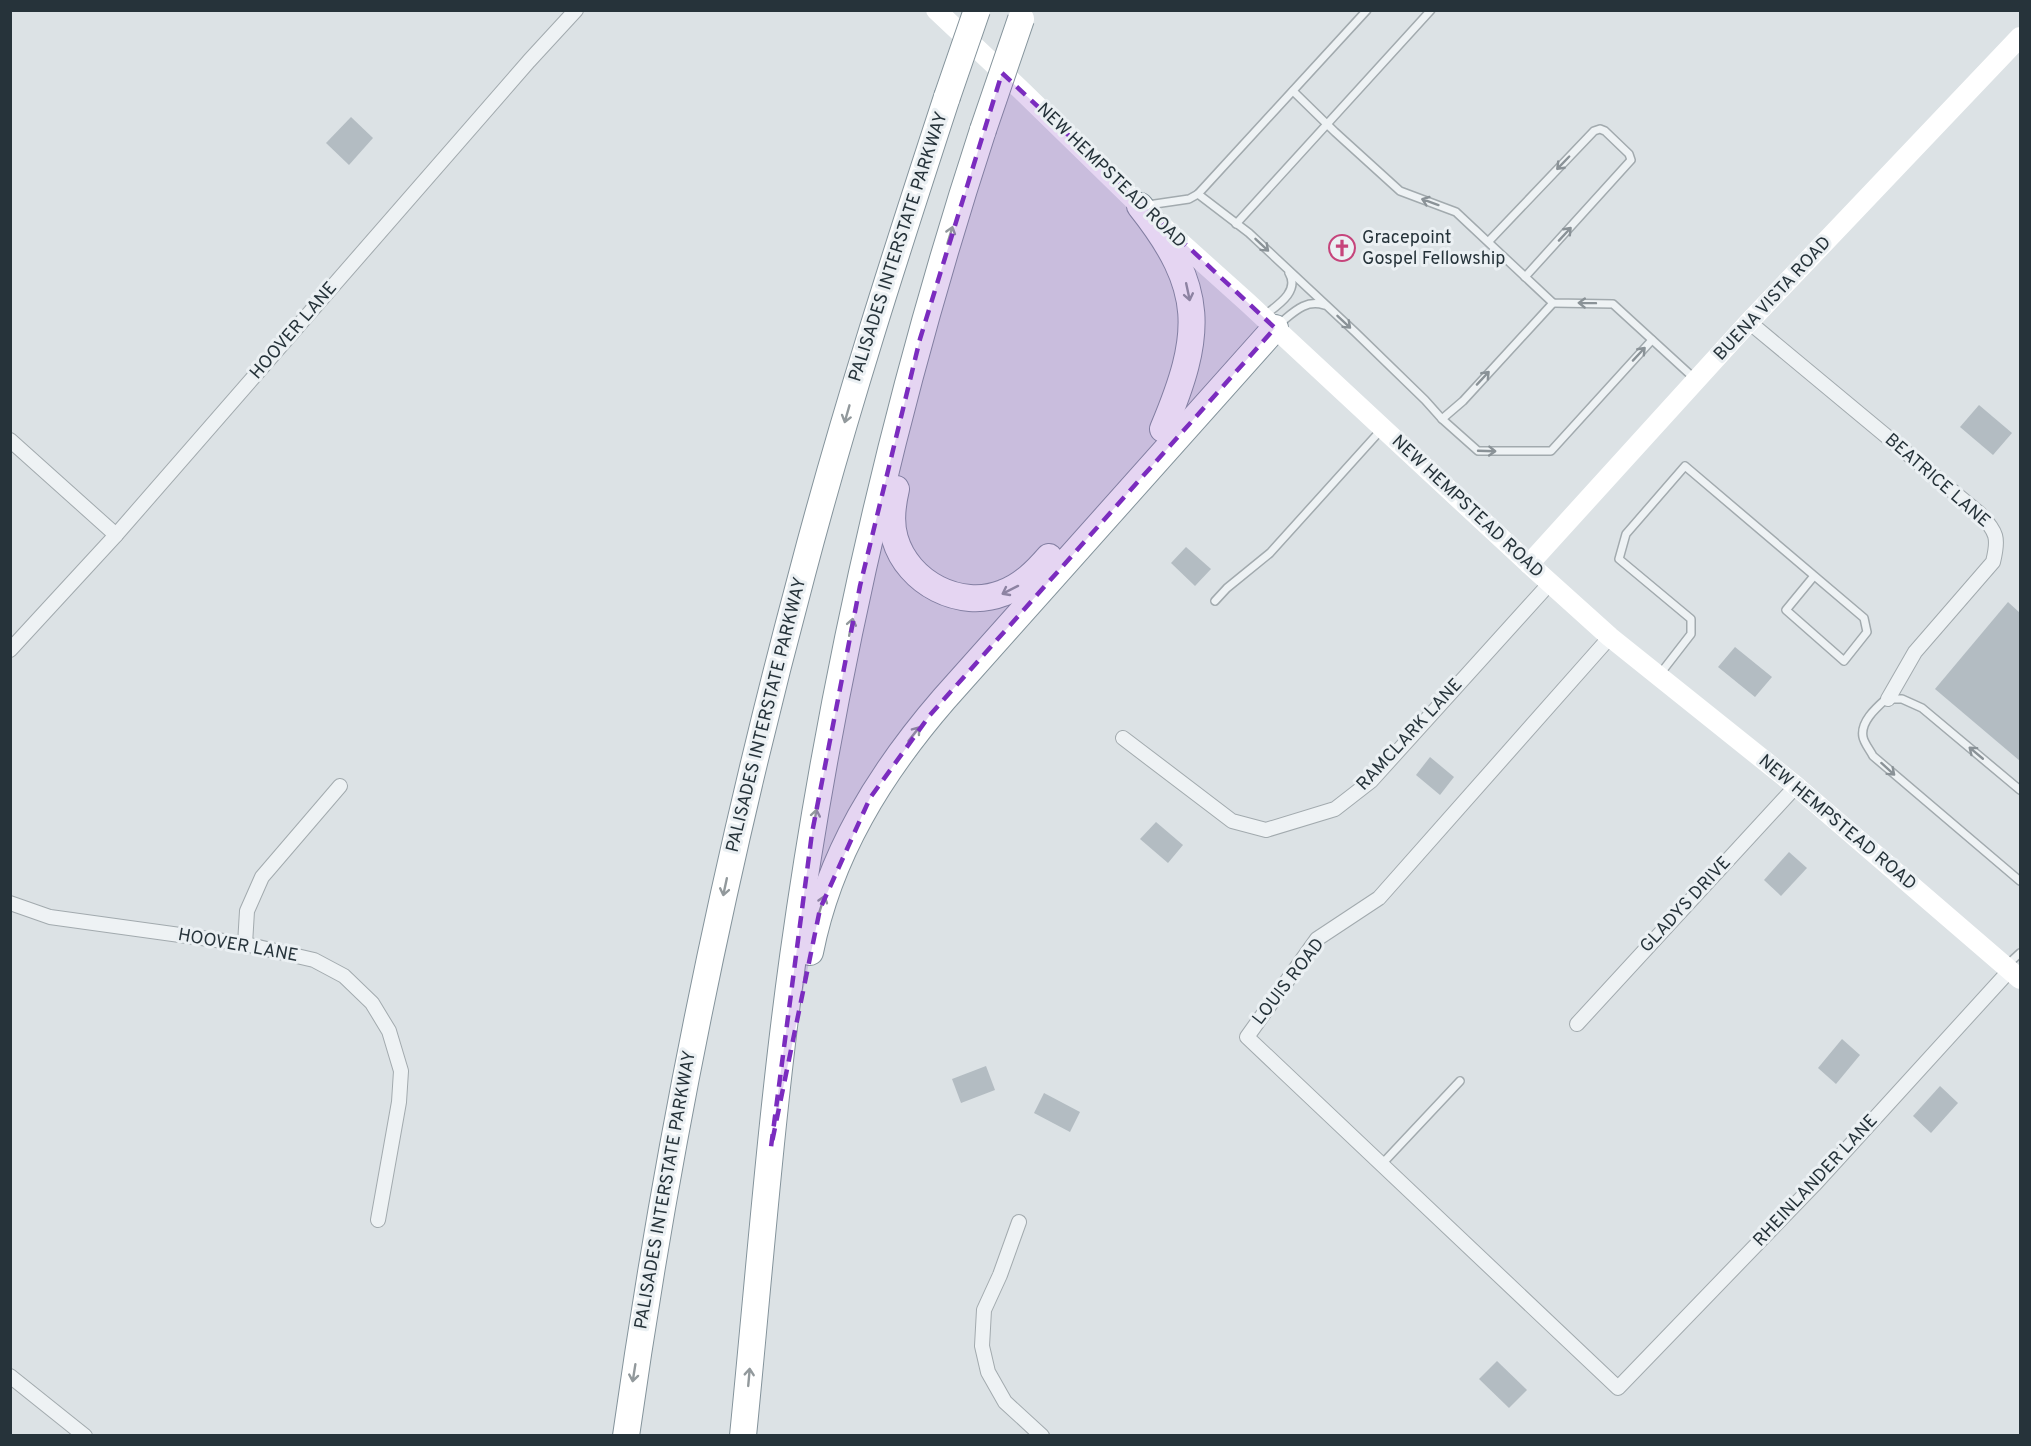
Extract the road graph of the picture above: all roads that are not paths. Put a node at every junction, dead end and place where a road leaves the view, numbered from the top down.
1 (576, 10) edge
2 (936, 10) edge
3 (976, 10) edge
4 (1367, 10) edge
5 (1431, 10) edge
6 (1022, 15) edge
7 (2020, 37) edge
8 (1293, 91) junction
9 (1327, 124) junction
10 (1198, 194) junction
11 (1140, 206) junction
12 (1236, 224) junction
13 (1489, 242) junction
14 (1286, 268) junction
15 (1525, 277) junction
16 (937, 279) junction
17 (1552, 303) junction
18 (1327, 306) junction
19 (1269, 322) junction
20 (1749, 322) junction
21 (1653, 340) junction
22 (1697, 380) junction
23 (1442, 419) junction
24 (1382, 428) junction
25 (1162, 429) junction
26 (10, 440) edge
27 (116, 535) junction
28 (1529, 564) junction
29 (1814, 576) junction
30 (1550, 583) junction
31 (1215, 601) dead end
32 (1610, 637) junction
33 (10, 650) edge
34 (1659, 676) junction
35 (1888, 699) junction
36 (1123, 738) dead end
37 (340, 786) dead end
38 (1796, 786) junction
39 (2020, 790) edge
40 (2020, 882) edge
41 (10, 903) edge
42 (245, 944) junction
43 (2014, 967) edge
44 (1577, 1024) dead end
45 (1460, 1081) dead end
46 (771, 1147) junction
47 (1381, 1165) junction
48 (378, 1220) dead end
49 (1019, 1222) dead end
50 (10, 1376) edge
51 (1618, 1388) joint
52 (85, 1436) edge
53 (626, 1436) edge
54 (743, 1436) edge
55 (1042, 1436) edge

1 - 27 street, HOOVER LANE
2 - 11 street, NEW HEMPSTEAD ROAD
3 -> 53 highway, PALISADES INTERSTATE PARKWAY, bridge
4 - 8 lane
5 - 9 lane
16 -> 6 highway, bridge
7 - 20 street, BUENA VISTA ROAD
8 - 9 lane
8 - 10 lane
9 - 12 lane
13 -> 9 lane
10 - 11 lane
10 - 12 lane
11 - 19 street, NEW HEMPSTEAD ROAD
11 -> 25 highway
12 -> 14 lane
13 - 15 lane
15 -> 13 lane
14 - 18 lane
14 - 19 lane
15 - 17 lane
25 -> 16 highway
46 -> 16 highway
21 -> 17 lane
23 -> 17 lane
18 - 19 lane
18 -> 23 lane
19 - 24 street, NEW HEMPSTEAD ROAD
19 - 25 highway
46 -> 19 highway
20 - 22 street, BUENA VISTA ROAD
20 - 35 street, BEATRICE LANE
21 - 22 lane
23 -> 21 lane
22 - 28 street, BUENA VISTA ROAD
24 - 28 street, NEW HEMPSTEAD ROAD
24 - 31 lane
26 - 27 street
27 - 33 street, HOOVER LANE
28 - 30 street, NEW HEMPSTEAD ROAD
29 - 29 lane
29 - 34 lane
30 - 32 street, NEW HEMPSTEAD ROAD
30 - 36 street, RAMCLARK LANE
32 - 34 street, NEW HEMPSTEAD ROAD
32 - 47 street, LOUIS ROAD
34 - 38 street, NEW HEMPSTEAD ROAD
39 -> 35 lane
35 -> 40 lane
37 - 42 street
38 - 43 street, NEW HEMPSTEAD ROAD
38 - 44 street, GLADYS DRIVE
41 - 42 street, HOOVER LANE
42 - 48 street, HOOVER LANE
43 - 51 street, RHEINLANDER LANE
45 - 47 lane
54 -> 46 highway
47 - 51 street, LOUIS ROAD
49 - 55 street
50 - 52 street

